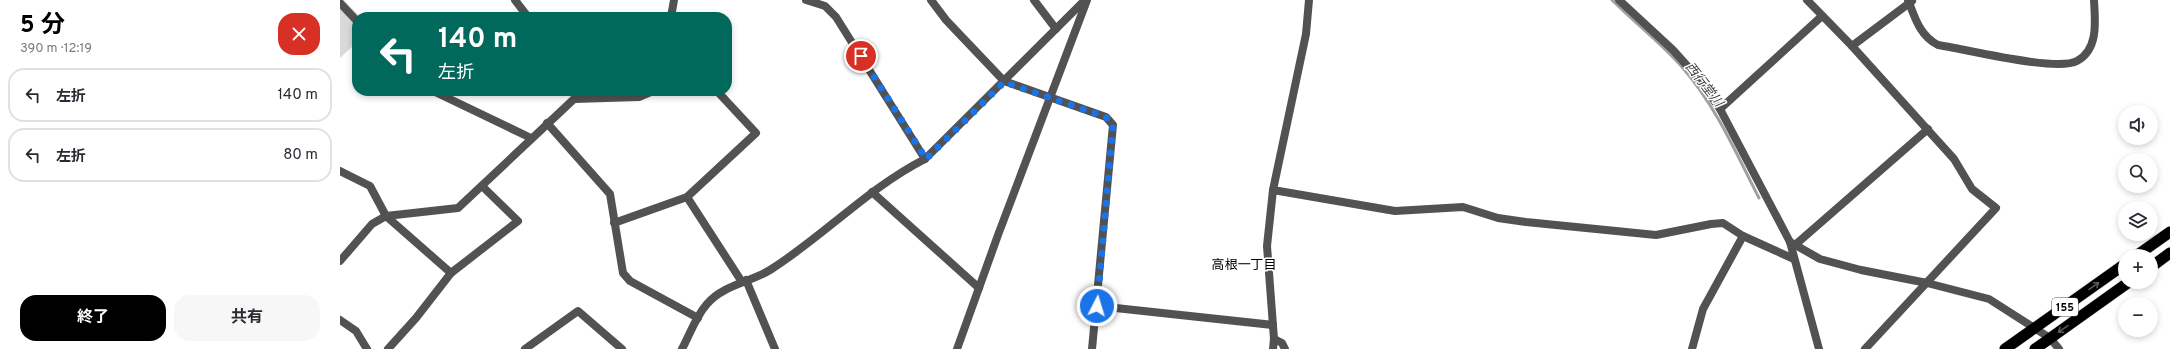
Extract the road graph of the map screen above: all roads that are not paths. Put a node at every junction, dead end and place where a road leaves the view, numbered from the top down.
1 (516, 0) edge
2 (674, 0) edge
3 (806, 0) edge
4 (931, 0) edge
5 (1034, 0) edge
6 (1086, 0) edge
7 (1309, 0) edge
8 (1619, 0) edge
9 (1807, 0) edge
10 (2094, 0) edge
11 (1910, 1) edge
12 (340, 3) edge
13 (524, 12) edge
14 (672, 12) edge
15 (352, 16) edge
16 (1822, 16) junction
17 (1056, 29) junction
18 (1852, 46) junction
19 (1004, 82) junction
20 (443, 96) edge
21 (572, 96) edge
22 (606, 96) edge
23 (641, 96) edge
24 (722, 96) edge
25 (1050, 97) junction
26 (1720, 109) junction
27 (547, 123) junction
28 (1928, 129) junction
29 (531, 138) junction
30 (926, 159) junction
31 (340, 171) edge
32 (482, 186) junction
33 (1273, 190) junction
34 (872, 192) junction
35 (687, 197) junction
36 (386, 216) junction
37 (614, 223) junction
38 (2170, 232) edge
39 (1743, 236) junction
40 (1792, 244) junction
41 (2146, 249) edge
42 (2170, 253) edge
43 (1794, 259) junction
44 (340, 261) edge
45 (2158, 262) edge
46 (2118, 269) edge
47 (451, 273) junction
48 (744, 281) junction
49 (1927, 283) junction
50 (978, 288) junction
51 (2120, 289) edge
52 (1097, 306) junction
53 (698, 318) junction
54 (340, 320) edge
55 (1273, 324) junction
56 (2035, 328) junction
57 (2050, 338) junction
58 (1274, 339) junction
59 (367, 349) edge
60 (388, 349) edge
61 (525, 349) edge
62 (622, 349) edge
63 (682, 349) edge
64 (775, 349) edge
65 (957, 349) edge
66 (1092, 349) edge
67 (1273, 349) edge
68 (1285, 349) edge
69 (1692, 349) edge
70 (1819, 349) edge
71 (1865, 349) edge
72 (2006, 349) edge
73 (2035, 349) edge
74 (2059, 349) edge

1 - 13 street
2 - 14 street
3 - 30 street
4 - 19 street
5 - 17 street
6 - 17 street
6 - 25 street
7 - 33 street
8 - 26 street
9 - 16 street
10 - 11 street
11 - 18 street
12 - 15 street
16 - 18 street
16 - 26 street
17 - 19 street
18 - 28 street
19 - 25 street
19 - 30 street
20 - 29 street
21 - 27 street
22 - 23 street
24 - 35 street
25 - 50 street
25 - 52 street
26 - 40 street
27 - 29 street
27 - 37 street
28 - 40 street
28 - 49 street
29 - 32 street
30 - 34 street
31 - 36 street
32 - 36 street
32 - 47 street
33 - 39 street
33 - 55 street
34 - 48 street
34 - 50 street
35 - 37 street
35 - 48 street
36 - 44 street
36 - 47 street
37 - 53 street
38 - 41 highway
39 - 43 street
39 - 69 street
40 - 43 street
40 - 49 street
42 - 45 highway
43 - 70 street
56 -> 46 highway, 155
47 - 60 street
48 - 53 street
48 - 64 street
49 - 56 street
49 - 71 street
50 - 65 street
51 -> 57 highway, 155
52 - 55 street
52 - 66 street
53 - 63 street
54 - 59 street
55 - 58 street
56 - 57 street
56 - 72 highway, 155
57 - 73 highway, 155
57 - 74 street
58 - 67 street
58 - 68 street
61 - 62 street

